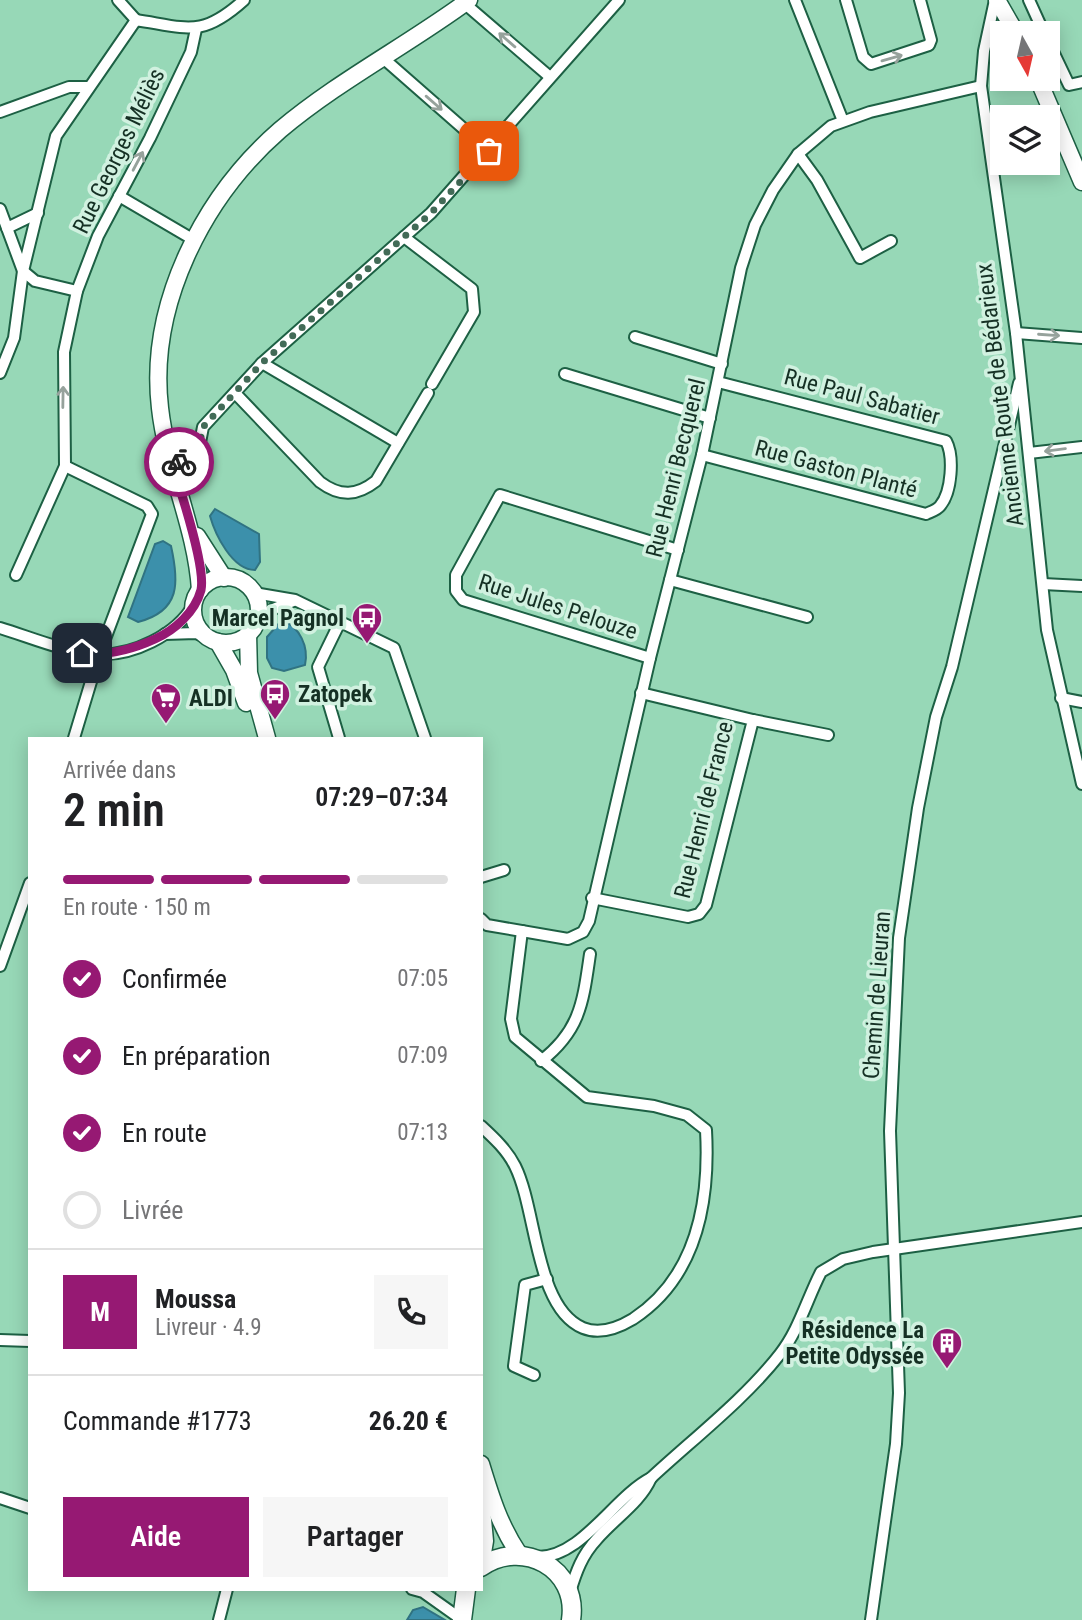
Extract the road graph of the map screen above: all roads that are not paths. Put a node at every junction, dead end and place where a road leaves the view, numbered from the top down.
1 (118, 0) edge
2 (244, 0) edge
3 (619, 0) edge
4 (795, 0) edge
5 (846, 0) edge
6 (919, 0) edge
7 (996, 0) edge
8 (1029, 0) edge
9 (467, 2) edge
10 (136, 20) junction
11 (1009, 21) edge
12 (1039, 21) edge
13 (195, 29) junction
14 (383, 58) junction
15 (1060, 66) edge
16 (550, 77) junction
17 (1082, 82) edge
18 (981, 86) junction
19 (87, 87) junction
20 (1043, 91) edge
21 (0, 112) edge
22 (843, 121) junction
23 (489, 151) junction
24 (798, 154) junction
25 (1082, 182) edge
26 (120, 196) junction
27 (0, 209) edge
28 (38, 213) junction
29 (7, 228) junction
30 (404, 237) junction
31 (194, 240) junction
32 (891, 241) dead end
33 (23, 271) junction
34 (77, 291) junction
35 (1016, 333) junction
36 (635, 337) dead end
37 (1082, 338) edge
38 (262, 363) junction
39 (722, 364) junction
40 (0, 373) edge
41 (565, 374) dead end
42 (718, 382) junction
43 (1019, 383) junction
44 (235, 393) junction
45 (710, 418) junction
46 (398, 443) junction
47 (1082, 447) edge
48 (1029, 453) junction
49 (702, 455) junction
50 (172, 464) junction
51 (65, 466) junction
52 (948, 489) joint
53 (191, 526) junction
54 (678, 550) junction
55 (16, 575) dead end
56 (224, 578) junction
57 (670, 580) junction
58 (1043, 584) junction
59 (1082, 586) edge
60 (254, 593) junction
61 (197, 597) junction
62 (295, 600) junction
63 (807, 617) dead end
64 (340, 622) junction
65 (0, 628) edge
66 (252, 630) junction
67 (165, 634) junction
68 (213, 640) junction
69 (99, 655) junction
70 (650, 658) junction
71 (641, 693) junction
72 (1061, 698) junction
73 (1082, 702) edge
74 (753, 720) junction
75 (828, 735) dead end
76 (74, 737) edge
77 (257, 737) edge
78 (267, 737) edge
79 (339, 737) edge
80 (425, 737) edge
81 (1082, 784) edge
82 (504, 870) dead end
83 (483, 876) edge
84 (28, 889) edge
85 (593, 898) junction
86 (483, 921) edge
87 (522, 931) junction
88 (590, 954) dead end
89 (0, 966) edge
90 (541, 1061) junction
91 (483, 1128) edge
92 (1082, 1222) edge
93 (895, 1250) junction
94 (547, 1279) junction
95 (0, 1340) edge
96 (28, 1342) edge
97 (534, 1375) dead end
98 (483, 1471) edge
99 (651, 1478) junction
100 (0, 1498) edge
101 (28, 1507) edge
102 (483, 1520) edge
103 (483, 1554) edge
104 (526, 1555) junction
105 (483, 1565) edge
106 (226, 1591) edge
107 (419, 1591) edge
108 (466, 1591) edge
109 (570, 1592) junction
110 (462, 1619) edge
111 (219, 1620) edge
112 (571, 1620) edge
113 (871, 1620) edge

1 - 10 street
2 - 13 street
3 - 16 street
4 - 22 street
5 -> 6 street
7 - 11 main road
7 - 18 street, Ancienne Route de Bédarieux
8 - 12 street
9 - 14 main road
16 -> 9 street
10 - 13 street
10 - 19 street
26 -> 13 street, Rue Georges Méliès
14 -> 23 street
14 - 31 main road
15 - 17 street
16 - 23 street
18 - 22 street, Rue Henri Becquerel
18 - 35 street, Ancienne Route de Bédarieux
19 - 21 street
19 - 28 street
20 - 25 main road
22 - 24 street, Rue Henri Becquerel
23 - 30 street
24 - 32 street
24 - 39 street, Rue Henri Becquerel
26 - 31 street
26 - 34 street, Rue Georges Méliès
27 - 29 street
28 - 29 street
28 - 33 street
29 - 33 street
30 - 38 street
30 - 46 street
31 - 50 main road
33 - 34 street
33 - 40 street
51 -> 34 street, Rue Georges Méliès
35 -> 37 street
35 - 43 street, Ancienne Route de Bédarieux
36 - 39 street
38 - 44 street
38 - 46 street
39 - 42 street, Rue Henri Becquerel
41 - 45 street
42 - 45 street, Rue Henri Becquerel
42 - 52 street, Rue Paul Sabatier
43 - 48 street, Ancienne Route de Bédarieux
43 - 93 street, Chemin de Lieuran
44 - 46 street
44 - 50 street
45 - 49 street, Rue Henri Becquerel
47 -> 48 street
48 - 58 street, Ancienne Route de Bédarieux
49 - 52 street, Rue Gaston Planté
49 - 54 street, Rue Henri Becquerel
50 - 53 main road
51 - 55 street, Rue Georges Méliès
51 - 69 street
53 - 56 main road
53 - 61 main road
54 - 57 street, Rue Henri Becquerel
54 - 70 street, Rue Jules Pelouze
56 - 60 main road
56 - 61 main road
57 - 63 street
57 - 70 street, Rue Henri Becquerel
58 - 59 street
58 - 72 street, Ancienne Route de Bédarieux
60 - 62 street
60 - 66 main road
61 - 67 street
61 - 68 main road
62 - 64 street
62 - 66 street
64 - 79 street
64 - 80 street
65 - 69 street
66 - 68 main road
66 - 78 main road
67 - 68 street
67 - 69 street
68 - 77 main road
69 - 76 street
70 - 71 street, Rue Henri Becquerel
71 - 74 street, Rue Henri de France
71 - 85 street, Rue Henri Becquerel
72 - 73 street
72 - 81 street, Ancienne Route de Bédarieux
74 - 75 street
74 - 85 street, Rue Henri de France
82 - 83 street
84 - 89 street
85 - 87 street, Rue Henri Becquerel
86 - 87 street
87 - 90 street
88 - 90 street
90 - 94 street
91 - 94 street
92 - 93 street
93 - 99 street
93 - 113 street, Chemin de Lieuran
94 - 97 street
95 - 96 street
98 - 104 main road
99 - 104 street
99 - 109 street
100 - 101 street
102 - 103 main road
104 - 105 main road
104 - 109 main road
106 - 111 street
107 - 110 street
108 - 110 main road
109 - 112 main road

